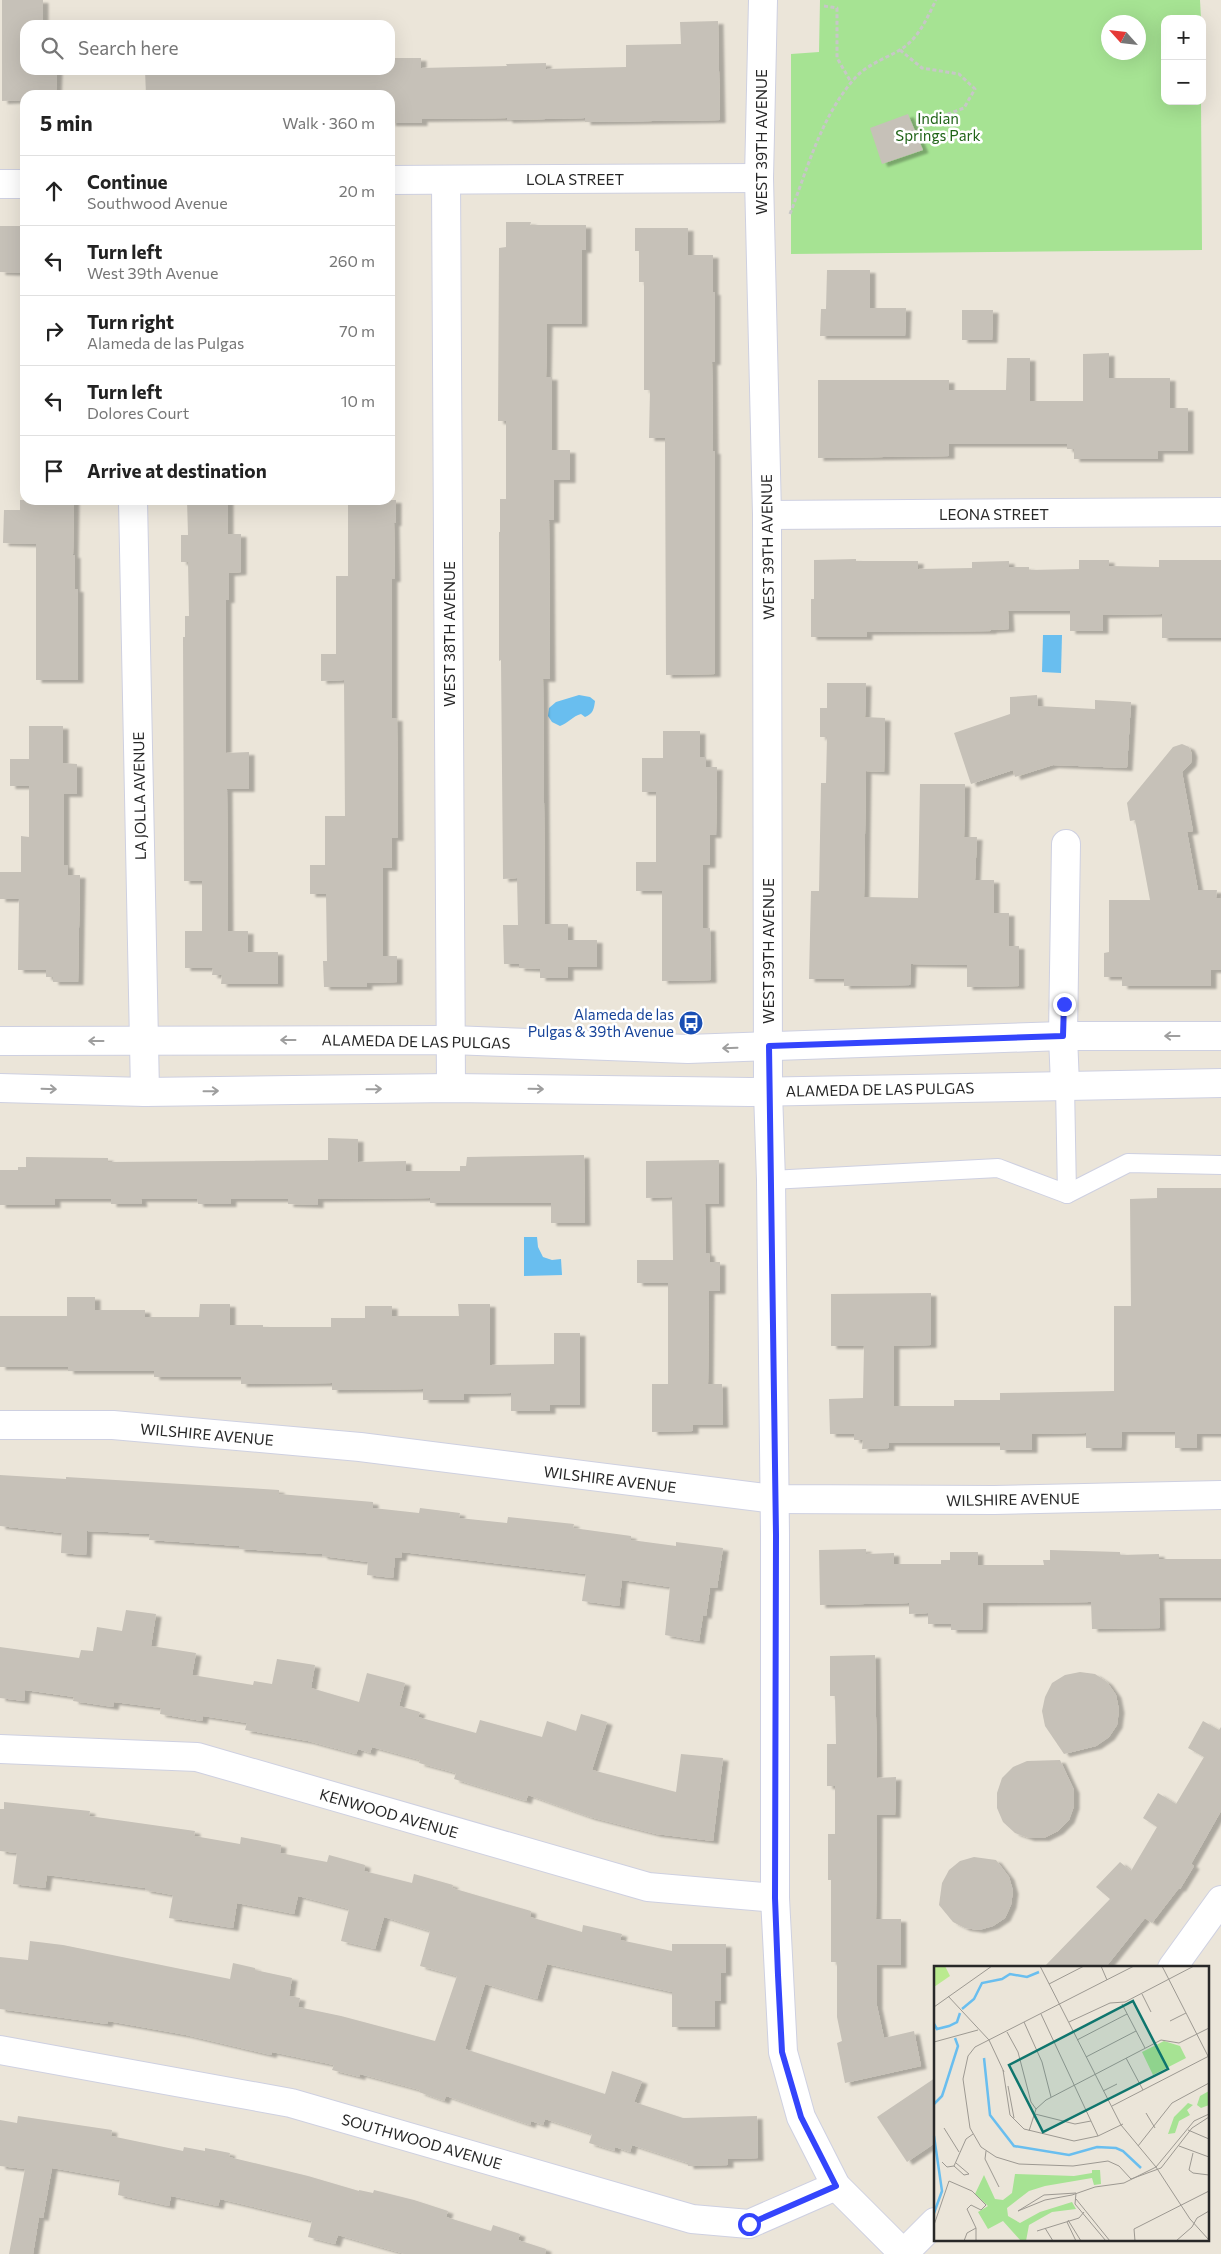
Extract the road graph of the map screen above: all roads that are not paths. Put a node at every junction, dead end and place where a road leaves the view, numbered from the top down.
1 (763, 0) edge
2 (759, 178) junction
3 (395, 180) edge
4 (446, 180) junction
5 (0, 184) edge
6 (20, 184) edge
7 (133, 505) edge
8 (1221, 512) edge
9 (767, 515) junction
10 (1066, 844) dead end
11 (1063, 1036) junction
12 (1221, 1036) edge
13 (451, 1040) junction
14 (0, 1041) edge
15 (145, 1041) junction
16 (769, 1046) junction
17 (1221, 1083) edge
18 (1065, 1085) junction
19 (0, 1088) edge
20 (451, 1088) junction
21 (145, 1092) junction
22 (768, 1092) junction
23 (1221, 1164) edge
24 (771, 1180) junction
25 (1067, 1194) junction
26 (0, 1425) edge
27 (1221, 1494) edge
28 (774, 1499) junction
29 (0, 1749) edge
30 (775, 1898) junction
31 (1221, 1900) edge
32 (1173, 1966) edge
33 (0, 2050) edge
34 (836, 2186) junction
35 (934, 2223) edge
36 (904, 2254) edge

1 - 2 street, WEST 39TH AVENUE
2 - 4 street, LOLA STREET
2 - 9 street, WEST 39TH AVENUE
3 - 4 street, LOLA STREET
4 - 13 street, WEST 38TH AVENUE
5 - 6 street
7 - 15 street, LA JOLLA AVENUE
8 - 9 street, LEONA STREET
9 - 16 street, WEST 39TH AVENUE
10 - 11 street
12 -> 11 street, ALAMEDA DE LAS PULGAS
11 - 16 street, ALAMEDA DE LAS PULGAS
11 - 18 street
13 -> 15 street, ALAMEDA DE LAS PULGAS
16 -> 13 street, ALAMEDA DE LAS PULGAS
13 - 20 street, WEST 38TH AVENUE
15 -> 14 street, ALAMEDA DE LAS PULGAS
15 - 21 street, LA JOLLA AVENUE
16 - 22 street, WEST 39TH AVENUE
17 - 18 street, ALAMEDA DE LAS PULGAS
18 - 22 street, ALAMEDA DE LAS PULGAS
18 - 25 lane
19 -> 21 street, ALAMEDA DE LAS PULGAS
21 -> 20 street, ALAMEDA DE LAS PULGAS
20 -> 22 street, ALAMEDA DE LAS PULGAS
22 - 24 street, WEST 39TH AVENUE
23 - 25 lane
24 - 25 lane
24 - 28 street, WEST 39TH AVENUE
26 - 28 street, WILSHIRE AVENUE
27 - 28 street, WILSHIRE AVENUE
28 - 30 street, WEST 39TH AVENUE
29 - 30 street, KENWOOD AVENUE
30 - 34 street, WEST 39TH AVENUE
31 - 32 street
33 - 34 street, SOUTHWOOD AVENUE
34 - 36 street, WEST 39TH AVENUE
35 - 36 street

